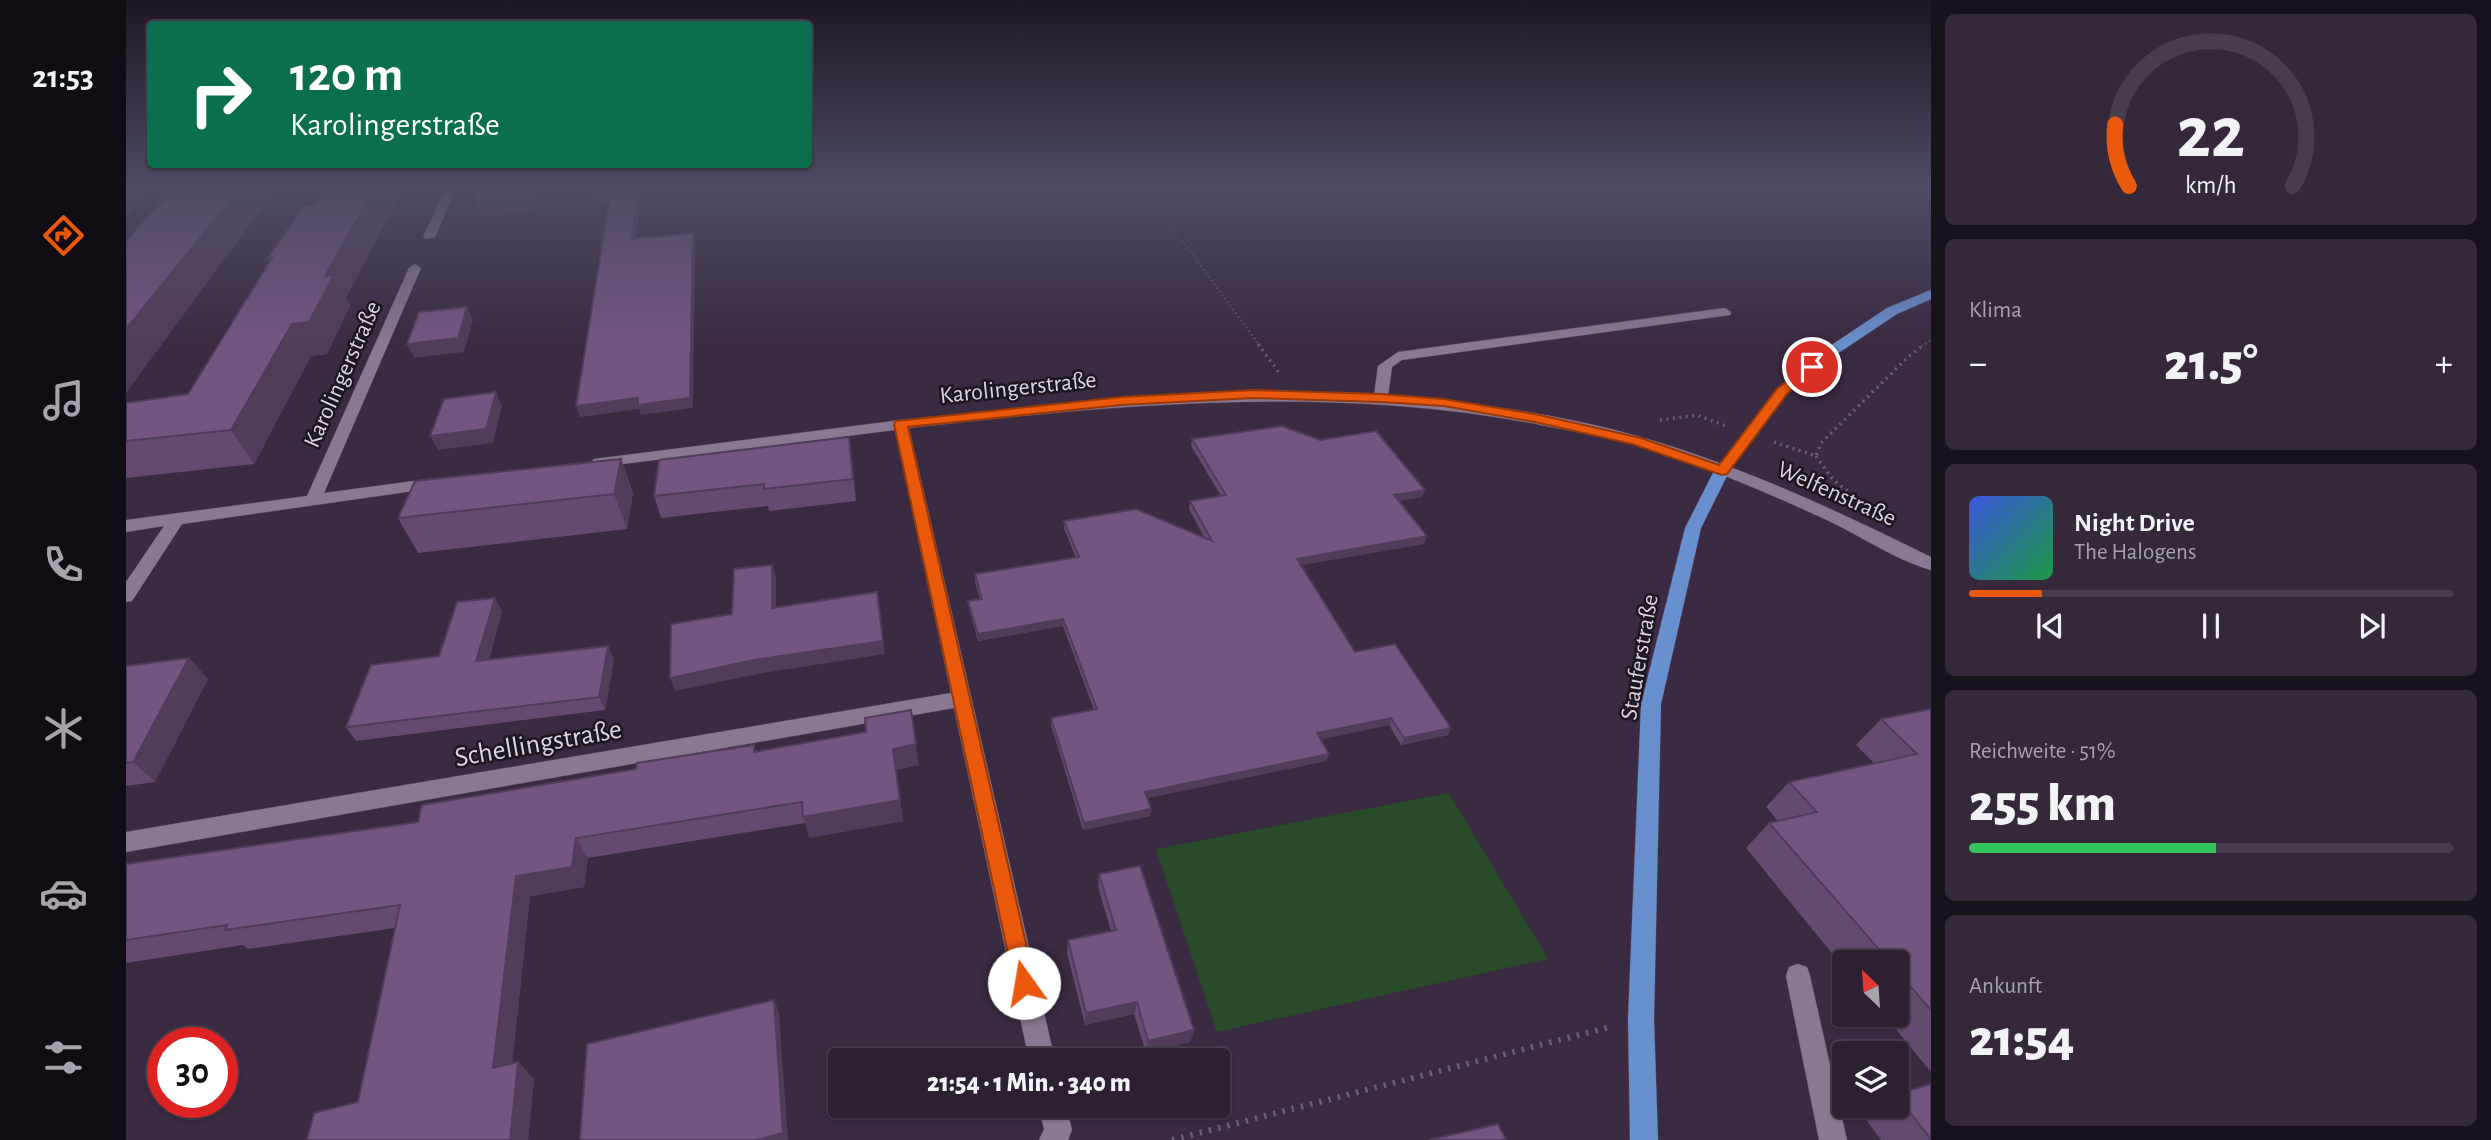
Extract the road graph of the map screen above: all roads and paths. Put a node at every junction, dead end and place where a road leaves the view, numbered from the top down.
1 (1182, 239) edge
2 (415, 268) dead end
3 (1931, 294) edge
4 (1725, 313) dead end
5 (1931, 340) edge
6 (1290, 394) junction
7 (1381, 398) junction
8 (901, 424) junction
9 (1748, 433) junction
10 (1816, 456) junction
11 (585, 464) edge
12 (1722, 471) junction
13 (447, 481) edge
14 (1857, 497) dead end
15 (313, 500) junction
16 (177, 519) junction
17 (126, 526) edge
18 (1931, 564) edge
19 (126, 596) edge
20 (959, 699) junction
21 (126, 842) edge
22 (1798, 976) dead end
23 (1641, 1019) junction
24 (1039, 1048) edge
25 (1055, 1118) edge
26 (1053, 1140) edge
27 (1172, 1140) edge
28 (1644, 1140) edge
29 (1833, 1140) edge

1 - 6 path
2 - 15 street, Karolingerstraße
3 - 9 main road, Stauferstraße
4 - 7 street
5 - 10 path
6 - 7 street, Karolingerstraße
6 - 8 street, Karolingerstraße
7 - 12 street, Karolingerstraße
8 - 11 street, Karolingerstraße
8 - 20 street
9 - 10 path
9 - 12 main road, Stauferstraße
10 - 14 path
12 - 18 street, Welfenstraße
12 - 23 main road, Stauferstraße
13 - 15 street
15 - 16 street
16 - 17 street
16 - 19 street
20 - 21 street, Schellingstraße
20 - 24 street
22 - 29 street
23 - 27 path
23 - 28 main road, Stauferstraße
25 - 26 street

